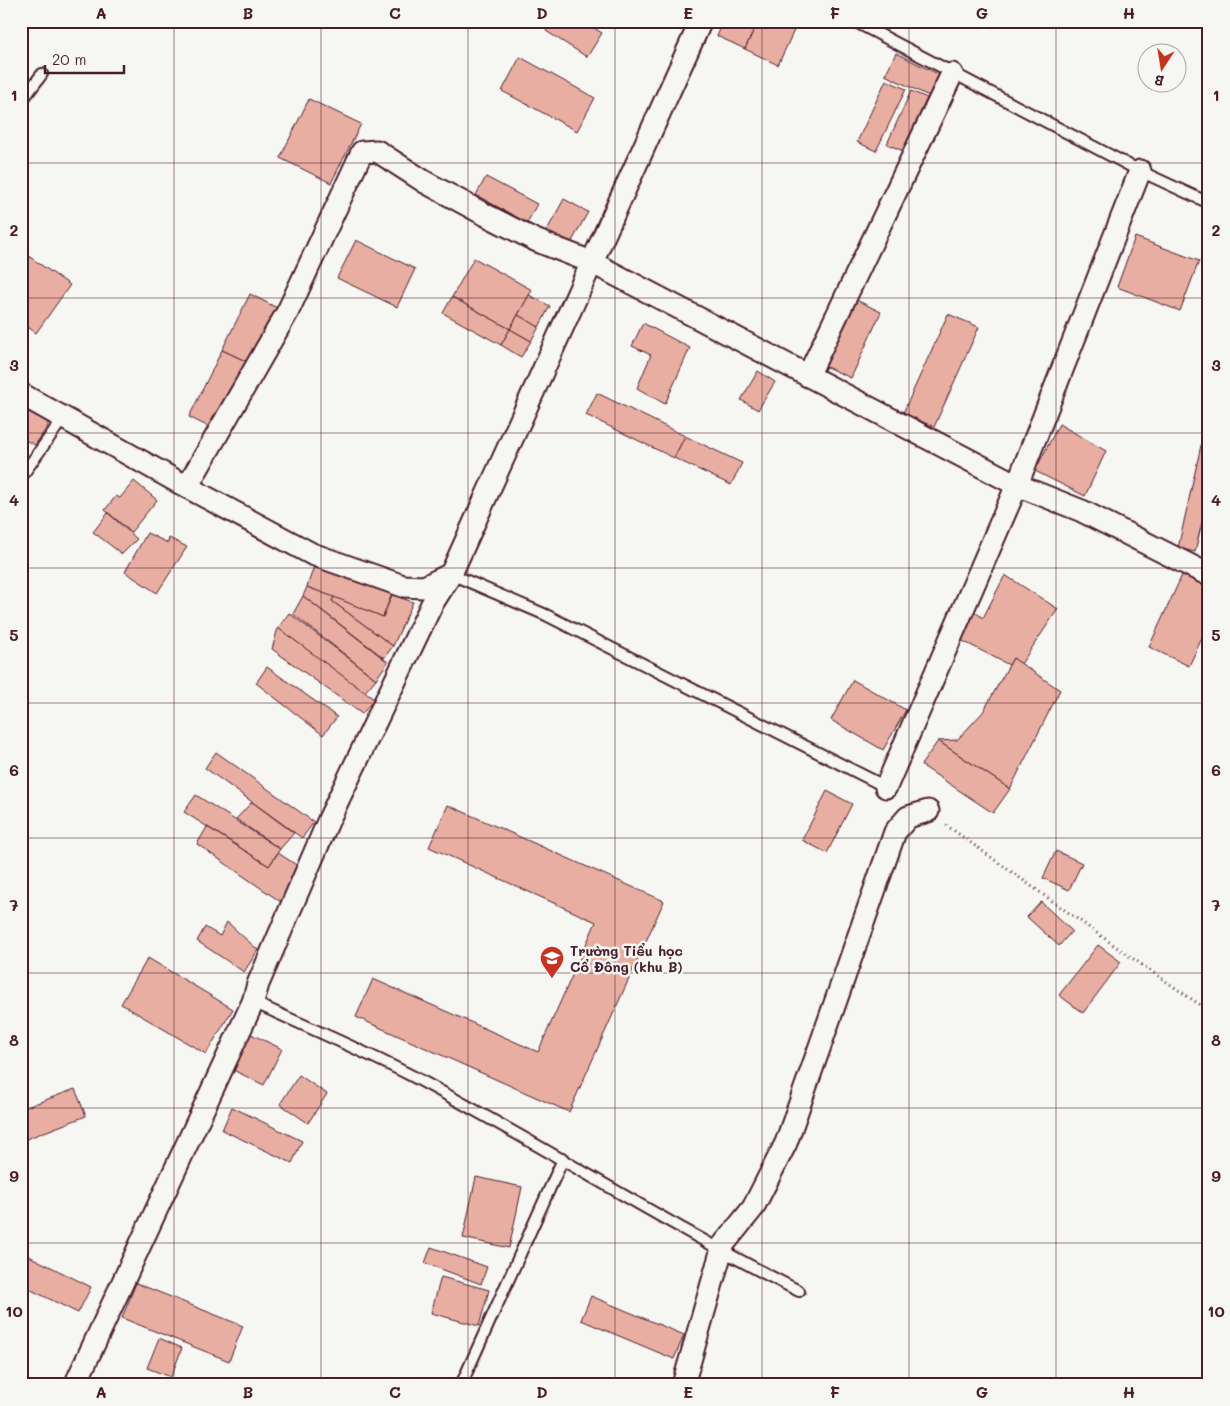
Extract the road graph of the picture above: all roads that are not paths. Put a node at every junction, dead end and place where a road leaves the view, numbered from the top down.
1 (701, 21) edge
2 (854, 21) edge
3 (42, 74) dead end
4 (952, 74) junction
5 (21, 102) edge
6 (1140, 171) junction
7 (1209, 203) edge
8 (591, 262) junction
9 (808, 376) junction
10 (21, 394) edge
11 (64, 417) junction
12 (21, 477) edge
13 (1017, 485) junction
14 (186, 487) junction
15 (451, 574) junction
16 (1209, 575) edge
17 (886, 787) joint
18 (928, 811) road end
19 (253, 1002) junction
20 (563, 1159) junction
21 (721, 1252) junction
22 (799, 1291) dead end
23 (75, 1385) edge
24 (461, 1385) edge
25 (683, 1385) edge

1 - 8 street
2 - 4 lane
3 - 5 lane
4 - 6 lane
4 - 9 street
6 - 7 lane
6 - 13 street
8 - 9 street
8 - 14 street
8 - 15 street
9 - 13 street
10 - 11 street
11 - 12 lane
11 - 14 street
13 - 16 street
13 - 17 street
14 - 15 street
15 - 17 lane
15 - 19 street
18 - 21 street
19 - 20 lane
19 - 23 street
20 - 21 lane
20 - 24 lane
21 - 22 lane
21 - 25 street

